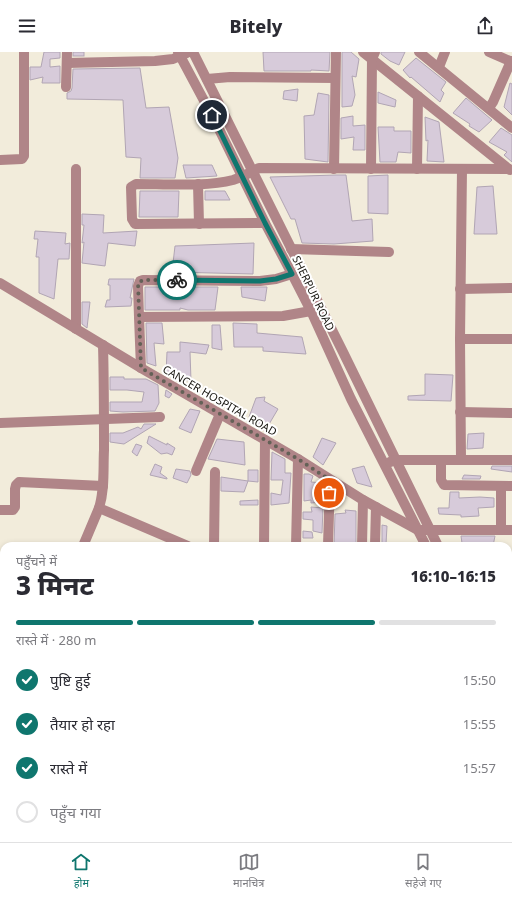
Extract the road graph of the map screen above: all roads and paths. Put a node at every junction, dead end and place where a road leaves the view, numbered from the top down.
1 (24, 52) edge
2 (67, 52) edge
3 (192, 52) edge
4 (336, 52) edge
5 (363, 52) edge
6 (419, 52) edge
7 (445, 52) edge
8 (489, 52) edge
9 (179, 54) edge
10 (373, 56) edge
11 (511, 62) edge
12 (66, 64) junction
13 (439, 67) junction
14 (335, 78) junction
15 (207, 79) junction
16 (66, 87) dead end
17 (212, 89) junction
18 (201, 95) junction
19 (418, 96) junction
20 (489, 108) junction
21 (512, 128) edge
22 (0, 160) edge
23 (76, 169) dead end
24 (334, 169) junction
25 (371, 169) junction
26 (417, 169) junction
27 (462, 169) junction
28 (252, 171) junction
29 (511, 171) edge
30 (242, 176) junction
31 (198, 184) junction
32 (265, 223) junction
33 (199, 224) junction
34 (291, 249) junction
35 (388, 252) dead end
36 (292, 274) junction
37 (0, 283) edge
38 (512, 288) edge
39 (460, 289) junction
40 (311, 311) junction
41 (139, 318) junction
42 (76, 329) junction
43 (460, 339) junction
44 (512, 339) edge
45 (103, 345) junction
46 (141, 368) junction
47 (460, 412) junction
48 (512, 413) edge
49 (220, 414) junction
50 (160, 417) dead end
51 (104, 420) junction
52 (0, 423) edge
53 (265, 440) junction
54 (298, 459) junction
55 (395, 460) junction
56 (441, 460) junction
57 (461, 460) junction
58 (512, 460) edge
59 (384, 464) junction
60 (196, 471) dead end
61 (215, 472) dead end
62 (330, 480) junction
63 (103, 486) junction
64 (501, 486) junction
65 (512, 486) edge
66 (364, 500) junction
67 (376, 507) junction
68 (99, 508) junction
69 (0, 510) edge
70 (418, 530) junction
71 (501, 530) junction
72 (512, 530) edge
73 (431, 531) junction
74 (85, 542) edge
75 (179, 542) edge
76 (214, 542) edge
77 (264, 542) edge
78 (296, 542) edge
79 (328, 542) edge
80 (362, 542) edge
81 (375, 542) edge
82 (424, 542) edge
83 (436, 542) edge

1 - 22 street
2 - 12 street
3 - 9 street
3 - 15 street, SHERPUR ROAD
4 - 14 street
5 - 10 street
6 - 13 street
7 - 13 street
8 - 11 street
9 - 12 street
9 - 18 street, SHERPUR ROAD
10 - 19 street
10 - 25 street
11 - 20 street
12 - 16 street
13 - 20 street
14 - 15 street
14 - 24 street
15 - 17 street, SHERPUR ROAD
17 - 18 street
17 - 28 street, SHERPUR ROAD
18 - 30 street, SHERPUR ROAD
19 - 26 street
19 - 29 street
20 - 21 street
23 - 42 street
24 - 25 street
24 - 28 street
25 - 26 street
26 - 27 street
27 - 29 street
27 - 39 street
28 - 30 street
28 - 34 street, SHERPUR ROAD
30 - 31 street
30 - 32 street, SHERPUR ROAD
31 - 33 street
31 - 33 street
32 - 33 street
32 - 36 street, SHERPUR ROAD
34 - 35 street
34 - 55 street, SHERPUR ROAD
36 - 40 street, SHERPUR ROAD
36 - 41 street
37 - 42 street, CANCER HOSPITAL ROAD
38 - 39 street
39 - 43 street
40 - 41 street
40 - 59 street, SHERPUR ROAD
41 - 46 street
42 - 45 street, CANCER HOSPITAL ROAD
43 - 44 street
43 - 47 street
45 - 46 street, CANCER HOSPITAL ROAD
45 - 51 street
46 - 49 street, CANCER HOSPITAL ROAD
47 - 48 street
47 - 57 street
49 - 53 street, CANCER HOSPITAL ROAD
49 - 60 street
50 - 51 street
51 - 52 street
51 - 63 street
53 - 54 street, CANCER HOSPITAL ROAD
53 - 77 street
54 - 62 street, CANCER HOSPITAL ROAD
54 - 78 street
55 - 56 street
55 - 59 street
55 - 73 street, SHERPUR ROAD
56 - 57 street
56 - 64 street
57 - 58 street
59 - 70 street, SHERPUR ROAD
61 - 76 street
62 - 66 street, CANCER HOSPITAL ROAD
62 - 79 street
63 - 68 street
63 - 69 street
64 - 65 street
64 - 71 street
66 - 67 street, CANCER HOSPITAL ROAD
66 - 80 street
67 - 70 street, CANCER HOSPITAL ROAD
67 - 81 street
68 - 74 street
68 - 75 street
70 - 73 street, CANCER HOSPITAL ROAD
70 - 82 street, SHERPUR ROAD
71 - 72 street, CANCER HOSPITAL ROAD
71 - 73 street, CANCER HOSPITAL ROAD
73 - 83 street, SHERPUR ROAD

